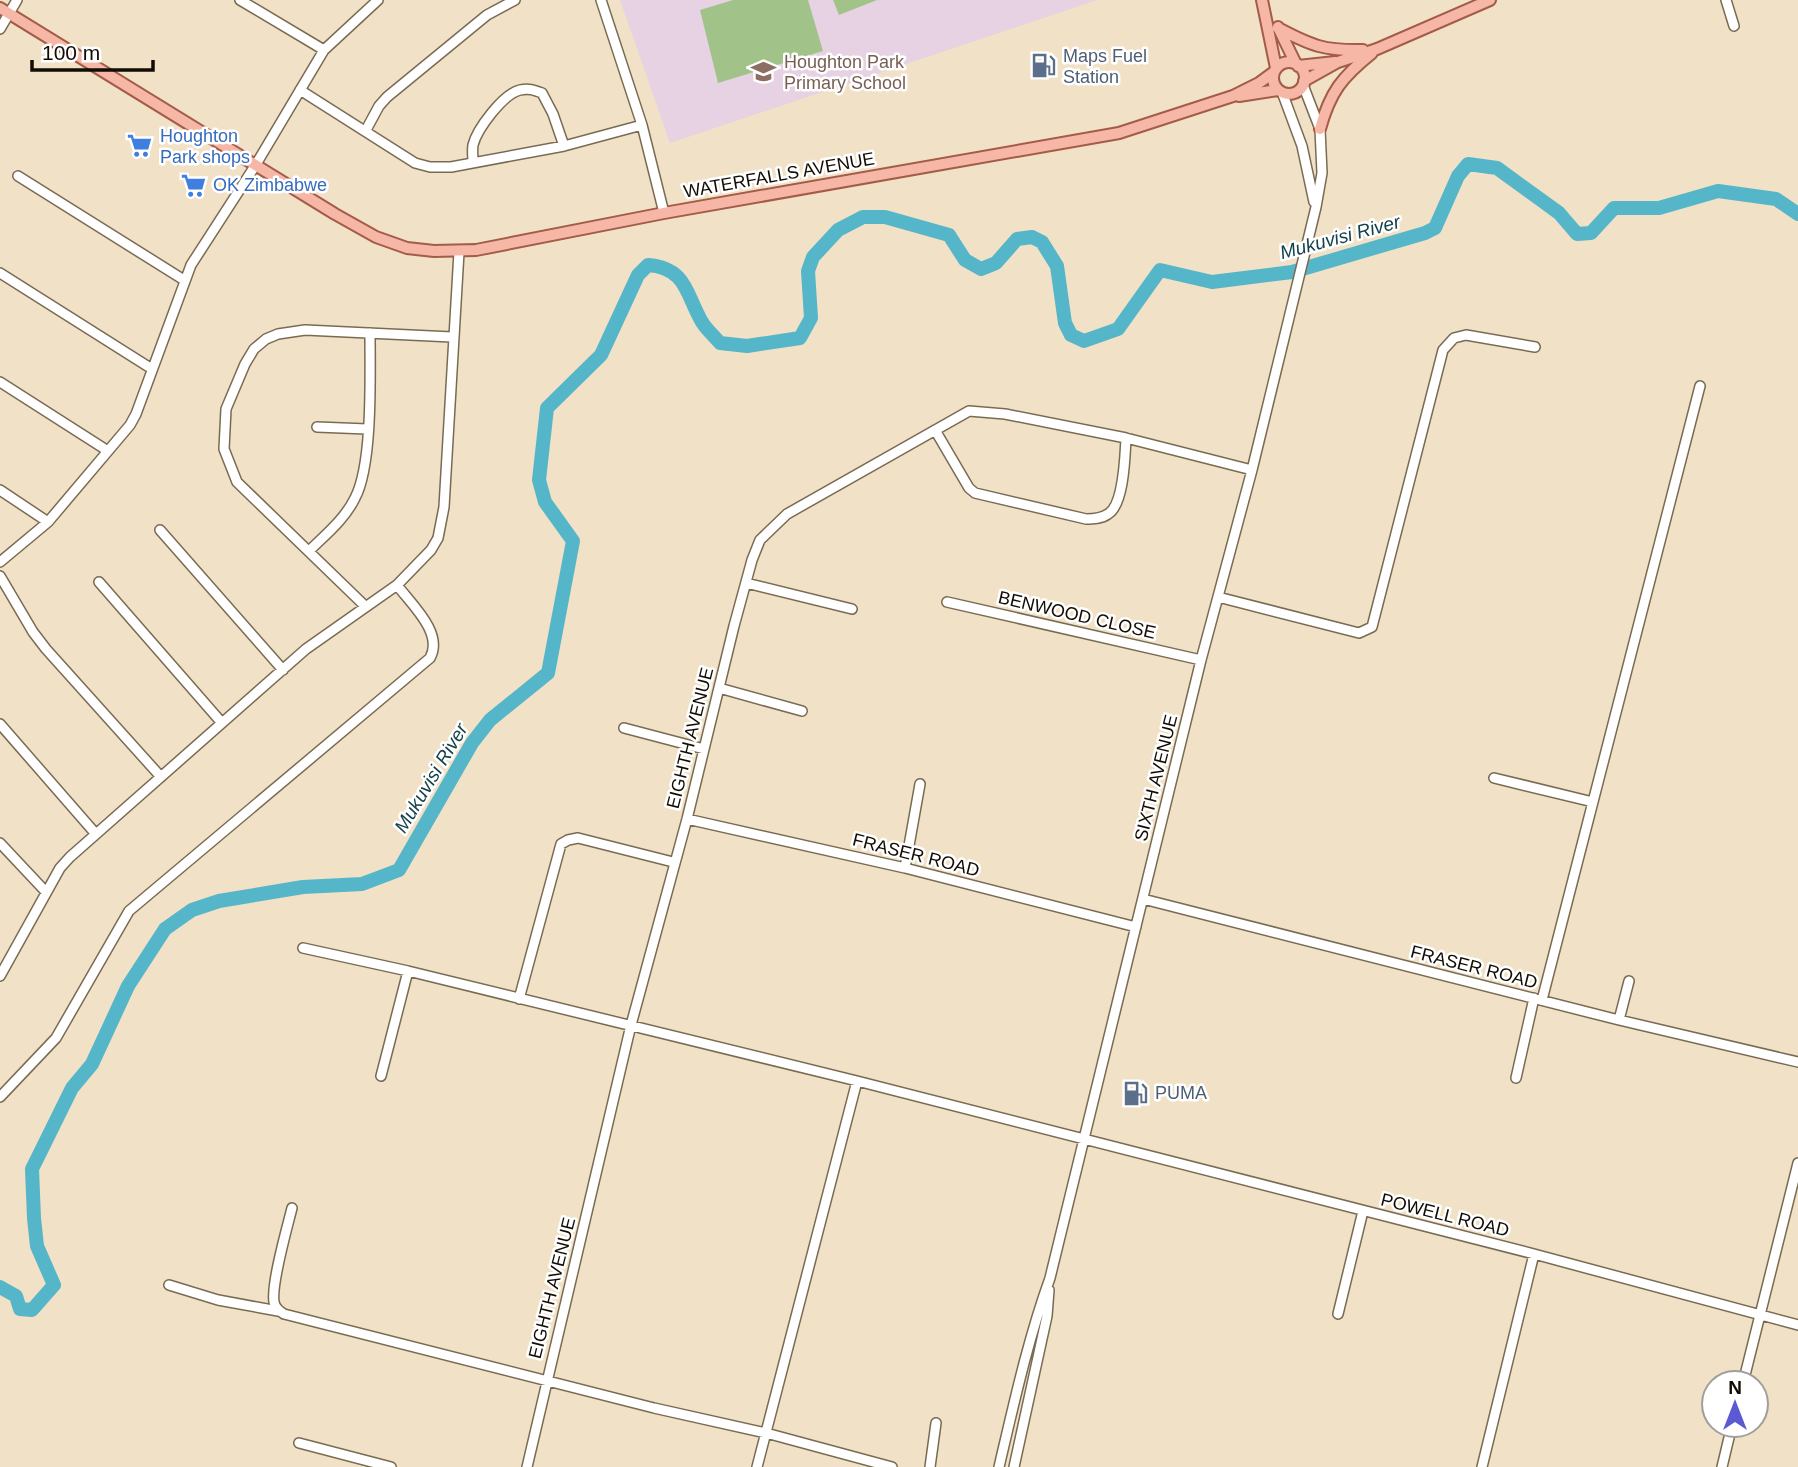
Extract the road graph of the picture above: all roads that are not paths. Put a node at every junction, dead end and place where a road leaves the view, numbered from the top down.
1 (18, 0) edge
2 (240, 0) edge
3 (378, 0) edge
4 (514, 0) edge
5 (601, 0) edge
6 (1490, 0) edge
7 (1726, 0) edge
8 (1262, 2) edge
9 (4, 11) edge
10 (1734, 26) dead end
11 (1278, 28) junction
12 (0, 29) edge
13 (1377, 49) junction
14 (324, 50) junction
15 (1338, 62) junction
16 (1297, 65) junction
17 (1275, 70) junction
18 (1304, 83) junction
19 (300, 90) junction
20 (1280, 91) junction
21 (1233, 96) junction
22 (642, 125) junction
23 (366, 130) junction
24 (1320, 130) junction
25 (564, 146) junction
26 (472, 162) junction
27 (255, 166) junction
28 (18, 176) dead end
29 (1316, 207) junction
30 (664, 213) junction
31 (459, 252) junction
32 (0, 273) edge
33 (184, 280) junction
34 (370, 333) junction
35 (452, 337) junction
36 (1535, 347) dead end
37 (152, 369) junction
38 (0, 382) edge
39 (1700, 386) dead end
40 (317, 427) dead end
41 (367, 429) junction
42 (935, 430) junction
43 (1126, 438) junction
44 (108, 450) junction
45 (1252, 470) junction
46 (0, 490) edge
47 (48, 522) junction
48 (160, 530) dead end
49 (309, 551) junction
50 (0, 562) edge
51 (0, 576) edge
52 (99, 582) dead end
53 (746, 583) junction
54 (397, 585) junction
55 (1217, 597) junction
56 (947, 602) dead end
57 (365, 606) junction
58 (852, 609) dead end
59 (1201, 660) junction
60 (283, 670) junction
61 (719, 688) junction
62 (802, 711) dead end
63 (222, 723) junction
64 (0, 724) edge
65 (624, 728) dead end
66 (704, 749) junction
67 (161, 777) junction
68 (1494, 778) dead end
69 (920, 784) dead end
70 (1593, 802) junction
71 (687, 819) junction
72 (95, 833) junction
73 (0, 843) edge
74 (673, 862) junction
75 (905, 868) junction
76 (46, 892) junction
77 (1143, 899) junction
78 (1136, 928) junction
79 (303, 948) dead end
80 (2, 969) edge
81 (408, 971) junction
82 (1629, 981) dead end
83 (519, 999) junction
84 (1538, 999) junction
85 (1619, 1020) junction
86 (631, 1025) junction
87 (1798, 1062) edge
88 (381, 1076) dead end
89 (1516, 1078) dead end
90 (857, 1080) junction
91 (0, 1097) edge
92 (1083, 1140) junction
93 (1798, 1163) edge
94 (292, 1208) dead end
95 (1363, 1211) junction
96 (1534, 1254) junction
97 (1050, 1278) junction
98 (169, 1285) dead end
99 (278, 1311) junction
100 (1338, 1314) dead end
101 (1760, 1316) junction
102 (1798, 1325) edge
103 (1747, 1369) edge
104 (547, 1380) junction
105 (936, 1423) dead end
106 (766, 1433) junction
107 (1729, 1439) edge
108 (299, 1443) dead end
109 (391, 1467) edge
110 (527, 1467) edge
111 (757, 1467) edge
112 (892, 1467) edge
113 (930, 1467) edge
114 (999, 1467) edge
115 (1014, 1467) edge
116 (1482, 1467) edge
117 (1722, 1467) edge

1 - 9 street
2 - 14 street
3 - 14 street
4 - 23 street
5 - 22 street
6 - 13 main road
7 - 10 street
8 - 11 main road
8 - 17 main road
9 - 12 street
9 - 27 main road, WATERFALLS AVENUE
11 - 13 main road
11 - 16 main road
13 - 15 main road
13 - 24 main road
14 - 19 street
15 - 16 main road
15 - 18 main road
16 - 17 main road
16 - 18 main road
17 - 20 main road
17 - 21 main road, WATERFALLS AVENUE
18 - 20 main road
18 - 24 street, SIXTH AVENUE
19 - 23 street
19 - 27 street
20 - 21 main road, WATERFALLS AVENUE
20 - 29 street
21 - 30 main road, WATERFALLS AVENUE
22 - 25 street
22 - 30 street
23 - 26 street
24 - 29 street, SIXTH AVENUE
25 - 26 street
25 - 26 street
27 - 31 main road, WATERFALLS AVENUE
27 - 33 street
28 - 33 street
29 - 45 street, SIXTH AVENUE
30 - 31 main road, WATERFALLS AVENUE
31 - 35 street
32 - 37 street
33 - 37 street
34 - 35 street
34 - 41 street
34 - 49 street
35 - 54 street
36 - 55 street
37 - 44 street
38 - 44 street
39 - 70 street
40 - 41 street
41 - 49 street
42 - 43 street, EIGHTH AVENUE
42 - 43 street
42 - 53 street, EIGHTH AVENUE
43 - 45 street, EIGHTH AVENUE
44 - 47 street
45 - 55 street, SIXTH AVENUE
46 - 47 street
47 - 50 street
48 - 60 street
49 - 57 street
51 - 67 street
52 - 63 street
53 - 58 street
53 - 61 street, EIGHTH AVENUE
54 - 57 street
54 - 91 street
55 - 59 street, SIXTH AVENUE
56 - 59 street, BENWOOD CLOSE
57 - 60 street
59 - 77 street, SIXTH AVENUE
60 - 63 street
61 - 62 street
61 - 66 street, EIGHTH AVENUE
63 - 67 street
64 - 72 street
65 - 66 street
66 - 71 street, EIGHTH AVENUE
67 - 72 street
68 - 70 street
69 - 75 street
70 - 84 street
71 - 74 street, EIGHTH AVENUE
71 - 75 street, FRASER ROAD
72 - 76 street
73 - 76 street
74 - 83 street
74 - 86 street, EIGHTH AVENUE
75 - 78 street, FRASER ROAD
76 - 80 street
77 - 78 street, SIXTH AVENUE
77 - 84 street, FRASER ROAD
78 - 92 street, SIXTH AVENUE
79 - 81 street, POWELL ROAD
81 - 83 street, POWELL ROAD
81 - 88 street
82 - 85 street
83 - 86 street, POWELL ROAD
84 - 85 street, FRASER ROAD
84 - 89 street
85 - 87 street, FRASER ROAD
86 - 90 street, POWELL ROAD
86 - 104 street, EIGHTH AVENUE
90 - 92 street, POWELL ROAD
90 - 106 street
92 - 95 street, POWELL ROAD
92 - 97 street, SIXTH AVENUE
93 - 101 street
94 - 99 street
95 - 96 street, POWELL ROAD
95 - 100 street
96 - 101 street, POWELL ROAD
96 - 116 street
97 - 114 street
97 - 115 street
98 - 99 street
99 - 104 street
101 - 102 street, POWELL ROAD
101 - 103 street
104 - 106 street
104 - 110 street, EIGHTH AVENUE
105 - 113 street
106 - 111 street
106 - 112 street
107 - 117 street
108 - 109 street

